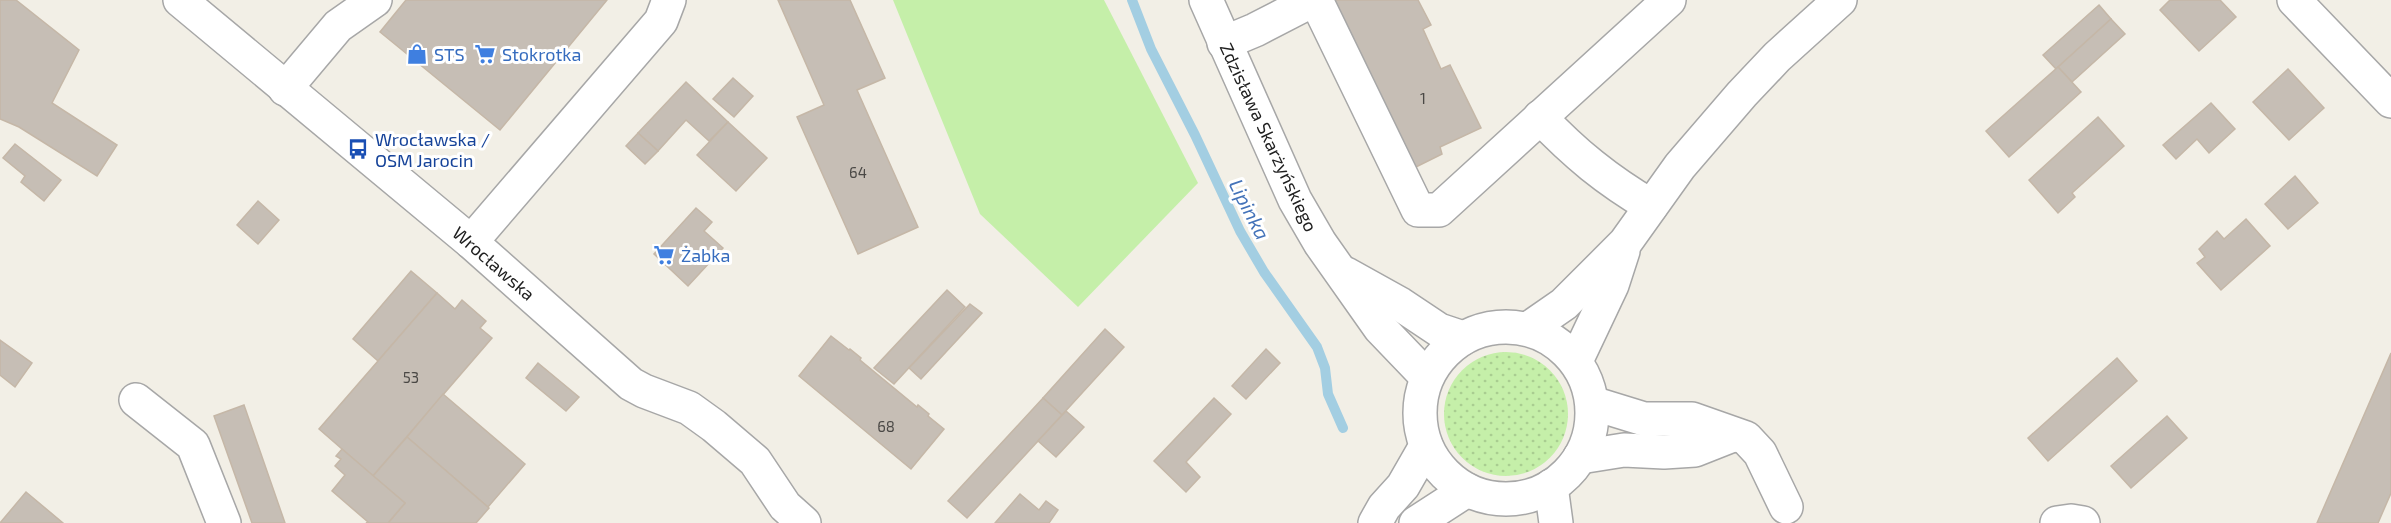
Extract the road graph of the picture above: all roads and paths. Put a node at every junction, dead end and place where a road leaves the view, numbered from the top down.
1 (180, 0) edge
2 (375, 0) edge
3 (669, 0) edge
4 (1206, 0) edge
5 (1314, 0) edge
6 (1669, 0) edge
7 (1840, 0) edge
8 (2294, 0) edge
9 (1224, 43) junction
10 (2385, 84) edge
11 (285, 88) junction
12 (1540, 117) junction
13 (1651, 206) junction
14 (471, 242) junction
15 (1625, 243) junction
16 (1339, 270) junction
17 (1528, 329) junction
18 (1462, 338) junction
19 (1576, 361) junction
20 (1427, 377) junction
21 (136, 400) dead end
22 (1592, 403) junction
23 (1733, 435) junction
24 (1426, 446) junction
25 (1580, 457) junction
26 (1551, 486) junction
27 (1467, 490) junction
28 (1786, 507) dead end
29 (1505, 511) edge
30 (224, 523) edge
31 (804, 523) edge
32 (1375, 523) edge
33 (1416, 523) edge
34 (1556, 523) edge
35 (2057, 523) edge
36 (2083, 523) edge

1 - 11 street, Wrocławska
2 - 11 street
3 - 14 street
4 - 9 street, Zdzisława Skarżyńskiego
5 - 9 street
5 - 12 street
6 - 12 street
7 - 13 street
8 - 10 street
9 - 16 street, Zdzisława Skarżyńskiego
11 - 14 street, Wrocławska
12 - 13 street
13 - 15 street
14 - 31 street, Wrocławska
15 - 17 street
15 - 19 street
16 - 18 street, Zdzisława Skarżyńskiego
16 - 20 street, Zdzisława Skarżyńskiego
17 - 18 street
17 - 19 street
18 - 20 street
19 - 22 street
20 - 24 street
21 - 30 street
22 - 23 street
22 - 25 street
23 - 25 street
23 - 28 street
24 - 27 street
24 - 32 street
25 - 26 street
26 - 29 street
26 - 34 street
27 - 29 street
27 - 33 street
35 - 36 street

